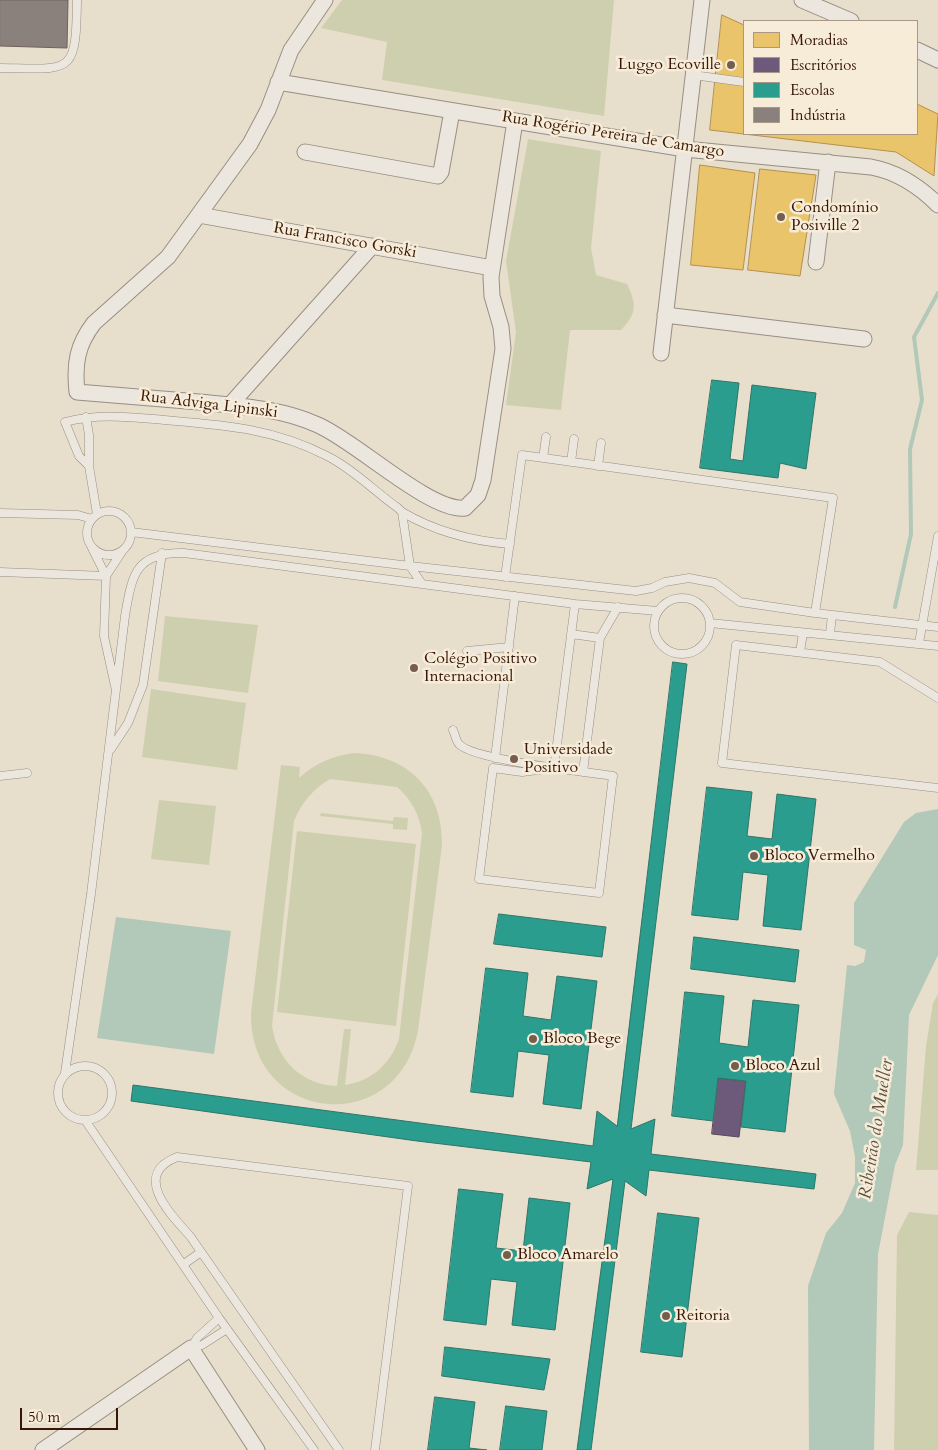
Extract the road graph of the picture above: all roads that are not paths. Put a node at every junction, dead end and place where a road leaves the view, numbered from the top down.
1 (77, 0) edge
2 (325, 0) edge
3 (702, 0) edge
4 (802, 0) edge
5 (849, 20) edge
6 (918, 50) edge
7 (938, 56) edge
8 (0, 68) edge
9 (694, 75) junction
10 (278, 82) junction
11 (743, 82) edge
12 (452, 111) junction
13 (515, 121) junction
14 (685, 149) junction
15 (305, 152) dead end
16 (828, 162) junction
17 (938, 205) edge
18 (199, 214) junction
19 (372, 246) junction
20 (816, 262) dead end
21 (492, 268) junction
22 (665, 314) junction
23 (864, 339) dead end
24 (661, 353) dead end
25 (230, 405) junction
26 (86, 417) junction
27 (546, 437) dead end
28 (574, 439) dead end
29 (601, 443) dead end
30 (543, 458) junction
31 (571, 462) junction
32 (89, 466) junction
33 (598, 466) junction
34 (402, 512) junction
35 (0, 513) edge
36 (94, 517) junction
37 (131, 532) junction
38 (938, 539) edge
39 (510, 544) junction
40 (92, 548) junction
41 (123, 550) junction
42 (162, 553) junction
43 (410, 566) junction
44 (0, 572) edge
45 (106, 576) junction
46 (505, 577) junction
47 (422, 584) junction
48 (609, 588) junction
49 (515, 596) junction
50 (575, 604) junction
51 (608, 605) junction
52 (618, 607) junction
53 (658, 611) junction
54 (815, 613) junction
55 (832, 615) junction
56 (710, 623) junction
57 (921, 624) junction
58 (938, 627) edge
59 (803, 633) junction
60 (571, 634) junction
61 (830, 634) junction
62 (600, 638) junction
63 (919, 643) junction
64 (938, 646) edge
65 (509, 647) junction
66 (467, 651) dead end
67 (800, 652) junction
68 (116, 690) junction
69 (938, 698) edge
70 (453, 730) dead end
71 (109, 752) junction
72 (495, 758) junction
73 (554, 768) junction
74 (583, 772) junction
75 (27, 773) dead end
76 (0, 776) edge
77 (938, 788) edge
78 (65, 1073) junction
79 (85, 1120) junction
80 (201, 1252) junction
81 (184, 1264) junction
82 (219, 1318) junction
83 (227, 1329) junction
84 (192, 1348) junction
85 (43, 1450) edge
86 (257, 1450) edge
87 (314, 1450) edge
88 (339, 1450) edge
89 (375, 1450) edge

1 - 8 lane
2 - 10 street
3 - 9 street
4 - 5 street
6 - 7 street
9 - 11 lane
9 - 14 street
10 - 12 street, Rua Rogério Pereira de Camargo
10 - 18 street
12 - 13 street, Rua Rogério Pereira de Camargo
12 - 15 street
13 - 14 street, Rua Rogério Pereira de Camargo
13 - 21 street
14 - 16 street, Rua Rogério Pereira de Camargo
14 - 22 street
16 - 17 street, Rua Rogério Pereira de Camargo
16 - 20 street
18 - 19 street, Rua Francisco Gorski
18 - 25 street, Rua Adviga Lipinski
19 - 21 street, Rua Francisco Gorski
19 - 25 street
21 - 25 street, Rua Adviga Lipinski
22 - 23 street
22 - 24 street
26 - 32 lane
26 - 32 lane
26 - 34 lane
27 - 30 lane
28 - 31 lane
29 - 33 lane
30 - 31 lane
30 - 39 lane
31 - 33 lane
32 - 36 lane
33 - 54 lane
34 - 39 lane
34 - 43 lane
35 - 36 lane
36 - 37 lane
36 - 40 lane
37 - 41 lane
37 - 43 lane
38 - 57 lane
39 - 46 lane
40 - 41 lane
40 - 45 lane
41 - 45 lane
42 - 47 lane
42 - 68 lane
42 - 71 lane
43 - 46 lane
43 - 47 lane
44 - 45 lane
45 - 68 lane
46 - 48 lane
47 - 49 lane
48 - 51 lane
48 - 54 lane
49 - 50 lane
49 - 65 lane
50 - 51 lane
50 - 60 lane
51 - 52 lane
52 - 53 lane
52 - 62 lane
53 - 56 lane
53 - 56 lane
54 - 55 lane
55 - 57 lane
55 - 61 lane
56 - 59 lane
57 - 58 lane
57 - 63 lane
59 - 61 lane
59 - 67 lane
60 - 62 lane
60 - 73 lane
61 - 63 lane
62 - 74 lane
63 - 64 lane
65 - 66 lane
65 - 72 lane
67 - 69 lane
67 - 77 lane
68 - 71 lane
70 - 72 lane
71 - 78 lane
72 - 73 lane
73 - 74 lane
73 - 74 lane
75 - 76 lane
78 - 79 lane
78 - 79 lane
79 - 81 lane
80 - 81 lane
80 - 88 lane
80 - 89 lane
81 - 82 lane
82 - 83 lane
82 - 84 lane
83 - 84 lane
83 - 87 lane
84 - 85 street
84 - 86 street

